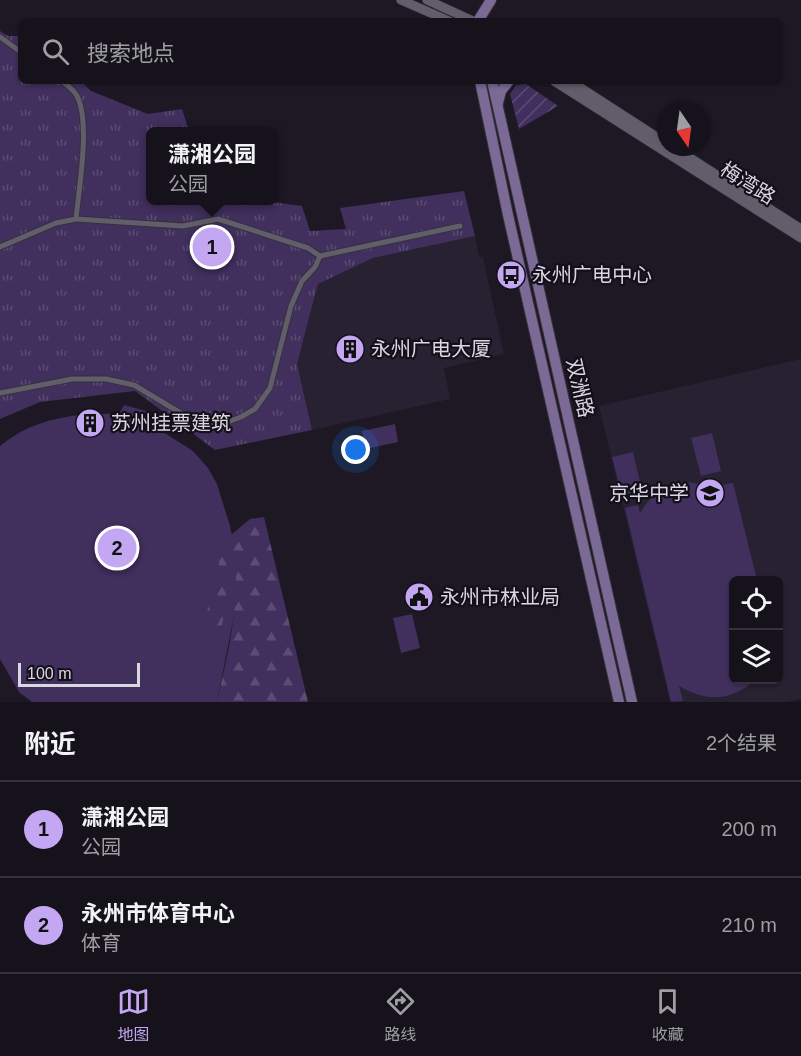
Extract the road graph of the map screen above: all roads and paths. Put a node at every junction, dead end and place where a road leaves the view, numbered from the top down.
1 (401, 0) edge
2 (427, 0) edge
3 (490, 0) edge
4 (442, 18) edge
5 (466, 18) edge
6 (480, 18) edge
7 (0, 37) edge
8 (18, 50) edge
9 (66, 84) edge
10 (481, 84) edge
11 (493, 84) edge
12 (507, 84) edge
13 (559, 84) edge
14 (575, 84) edge
15 (498, 107) junction
16 (657, 137) edge
17 (507, 144) junction
18 (494, 147) junction
19 (687, 156) edge
20 (76, 219) junction
21 (460, 226) dead end
22 (801, 228) edge
23 (801, 238) edge
24 (0, 247) edge
25 (320, 256) junction
26 (0, 393) edge
27 (619, 702) edge
28 (632, 702) edge

1 - 4 street
2 - 5 street
3 - 6 main road
7 - 8 street
9 - 20 street
10 - 18 main road, 双洲路
11 - 15 main road, 双洲路
12 - 15 main road
13 - 23 street, 梅湾路
14 - 16 street
15 - 17 main road, 双洲路
17 - 18 main road
17 - 28 main road, 双洲路
18 - 27 main road, 双洲路
19 - 22 street, 梅湾路
20 - 24 street
20 - 25 street
21 - 25 street
25 - 26 street

